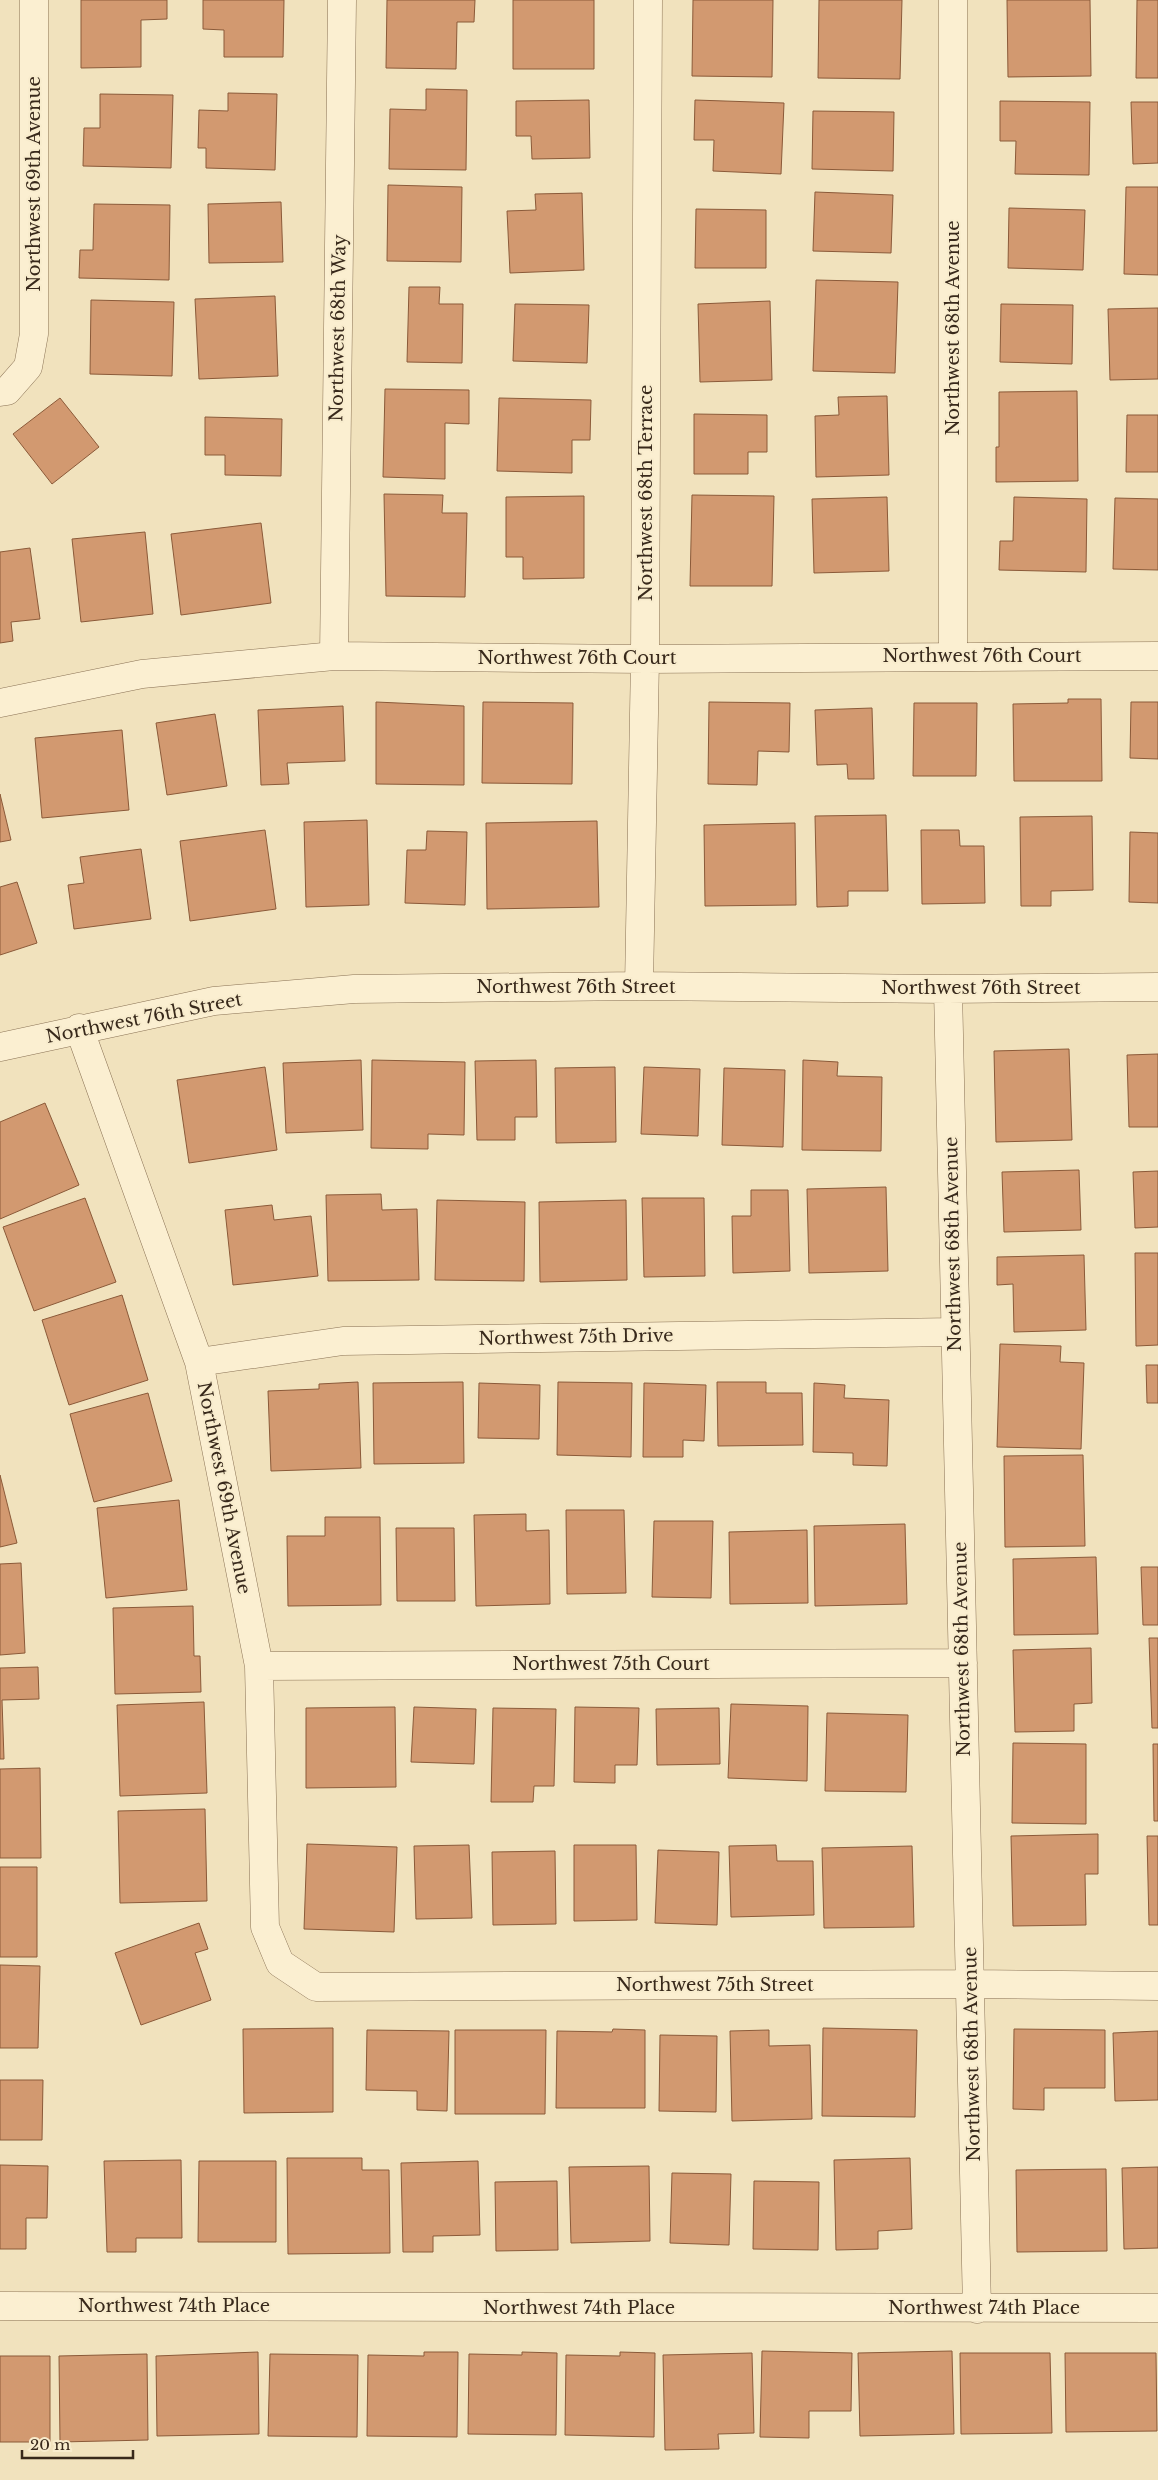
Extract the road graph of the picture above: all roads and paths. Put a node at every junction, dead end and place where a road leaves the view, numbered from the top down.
1 (34, 0) edge
2 (342, 0) edge
3 (648, 0) edge
4 (953, 0) edge
5 (0, 392) edge
6 (334, 656) junction
7 (953, 656) junction
8 (1158, 656) edge
9 (645, 659) junction
10 (0, 703) edge
11 (639, 986) junction
12 (1158, 987) edge
13 (948, 989) junction
14 (79, 1028) junction
15 (0, 1047) edge
16 (955, 1332) junction
17 (199, 1362) junction
18 (963, 1663) junction
19 (259, 1666) junction
20 (280, 1963) joint
21 (970, 1984) junction
22 (1158, 1986) edge
23 (0, 2306) edge
24 (1158, 2308) edge
25 (977, 2309) junction

1 - 5 street, Northwest 69th Avenue
2 - 6 street, Northwest 68th Way
3 - 9 street, Northwest 68th Terrace
4 - 7 street, Northwest 68th Avenue
6 - 9 street, Northwest 76th Court
6 - 10 street, Northwest 76th Court
7 - 8 street, Northwest 76th Court
7 - 9 street, Northwest 76th Court
9 - 11 street, Northwest 68th Terrace
11 - 13 street, Northwest 76th Street
11 - 14 street, Northwest 76th Street
12 - 13 street, Northwest 76th Street
13 - 16 street, Northwest 68th Avenue
14 - 15 street, Northwest 76th Street
14 - 17 street, Northwest 69th Avenue
16 - 17 street, Northwest 75th Drive
16 - 18 street, Northwest 68th Avenue
17 - 19 street, Northwest 69th Avenue
18 - 19 street, Northwest 75th Court
18 - 21 street, Northwest 68th Avenue
19 - 20 street, Northwest 69th Avenue
20 - 21 street, Northwest 75th Street
21 - 22 street, Northwest 75th Street
21 - 25 street, Northwest 68th Avenue
23 - 25 street, Northwest 74th Place
24 - 25 street, Northwest 74th Place

